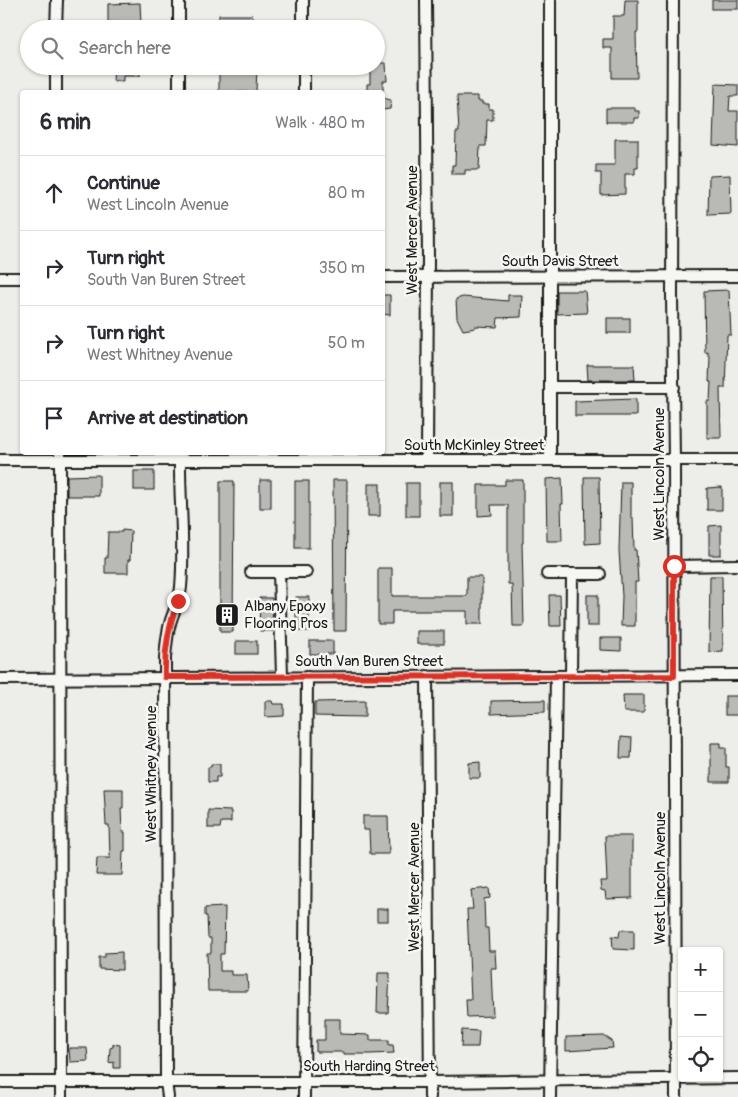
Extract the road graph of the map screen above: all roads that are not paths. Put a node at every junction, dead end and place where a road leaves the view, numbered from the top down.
1 (57, 0) edge
2 (179, 0) edge
3 (303, 0) edge
4 (426, 0) edge
5 (550, 0) edge
6 (673, 0) edge
7 (56, 20) edge
8 (179, 20) edge
9 (303, 20) edge
10 (56, 75) edge
11 (179, 75) edge
12 (304, 75) edge
13 (56, 90) edge
14 (179, 90) edge
15 (304, 90) edge
16 (551, 276) junction
17 (673, 276) junction
18 (738, 276) edge
19 (385, 277) edge
20 (428, 277) junction
21 (0, 278) edge
22 (20, 278) edge
23 (674, 386) junction
24 (551, 388) junction
25 (60, 456) edge
26 (180, 456) edge
27 (304, 456) edge
28 (0, 460) edge
29 (427, 460) junction
30 (550, 460) junction
31 (674, 460) junction
32 (738, 460) edge
33 (674, 566) junction
34 (738, 566) edge
35 (251, 572) dead end
36 (280, 572) junction
37 (306, 572) dead end
38 (547, 574) dead end
39 (572, 574) junction
40 (600, 574) dead end
41 (738, 675) edge
42 (282, 676) junction
43 (427, 676) junction
44 (556, 676) junction
45 (571, 676) junction
46 (674, 676) junction
47 (165, 677) junction
48 (307, 677) junction
49 (61, 678) junction
50 (0, 679) edge
51 (738, 1078) edge
52 (550, 1080) junction
53 (675, 1080) junction
54 (0, 1082) edge
55 (61, 1082) junction
56 (166, 1082) junction
57 (304, 1082) junction
58 (431, 1082) junction
59 (61, 1097) edge
60 (168, 1097) edge
61 (304, 1097) edge
62 (430, 1097) edge
63 (550, 1097) edge
64 (676, 1097) edge

1 - 7 street
2 - 8 street
3 - 9 street
4 - 20 street, West Mercer Avenue
5 - 16 street
6 - 17 street, West Lincoln Avenue
10 - 13 street
11 - 14 street
12 - 15 street
16 - 17 street, South Davis Street
16 - 20 street, South Davis Street
16 - 24 street
17 - 18 street, South Davis Street
17 - 23 street, West Lincoln Avenue
19 - 20 street, South Davis Street
20 - 29 street, West Mercer Avenue
21 - 22 street
23 - 24 street
23 - 31 street, West Lincoln Avenue
24 - 30 street
25 - 26 street, South McKinley Street
25 - 28 street, South McKinley Street
25 - 49 street
26 - 27 street, South McKinley Street
26 - 47 street, West Whitney Avenue
27 - 29 street, South McKinley Street
29 - 30 street, South McKinley Street
30 - 31 street, South McKinley Street
31 - 32 street, South McKinley Street
31 - 33 street, West Lincoln Avenue
33 - 34 street
33 - 46 street, West Lincoln Avenue
35 - 36 street
36 - 37 street
36 - 42 street
38 - 39 street
39 - 40 street
39 - 45 street
41 - 46 street, South Van Buren Street
42 - 47 street, South Van Buren Street
42 - 48 street, South Van Buren Street
43 - 44 street, South Van Buren Street
43 - 48 street, South Van Buren Street
43 - 58 street, West Mercer Avenue
44 - 45 street, South Van Buren Street
44 - 52 street
45 - 46 street, South Van Buren Street
46 - 53 street, West Lincoln Avenue
47 - 49 street, South Van Buren Street
47 - 56 street, West Whitney Avenue
48 - 57 street
49 - 50 street, South Van Buren Street
49 - 55 street
51 - 53 street, South Harding Street
52 - 53 street, South Harding Street
52 - 58 street, South Harding Street
52 - 63 street
53 - 64 street, West Lincoln Avenue
54 - 55 street, South Harding Street
55 - 56 street, South Harding Street
55 - 59 street
56 - 57 street, South Harding Street
56 - 60 street, West Whitney Avenue
57 - 58 street, South Harding Street
57 - 61 street
58 - 62 street, West Mercer Avenue

